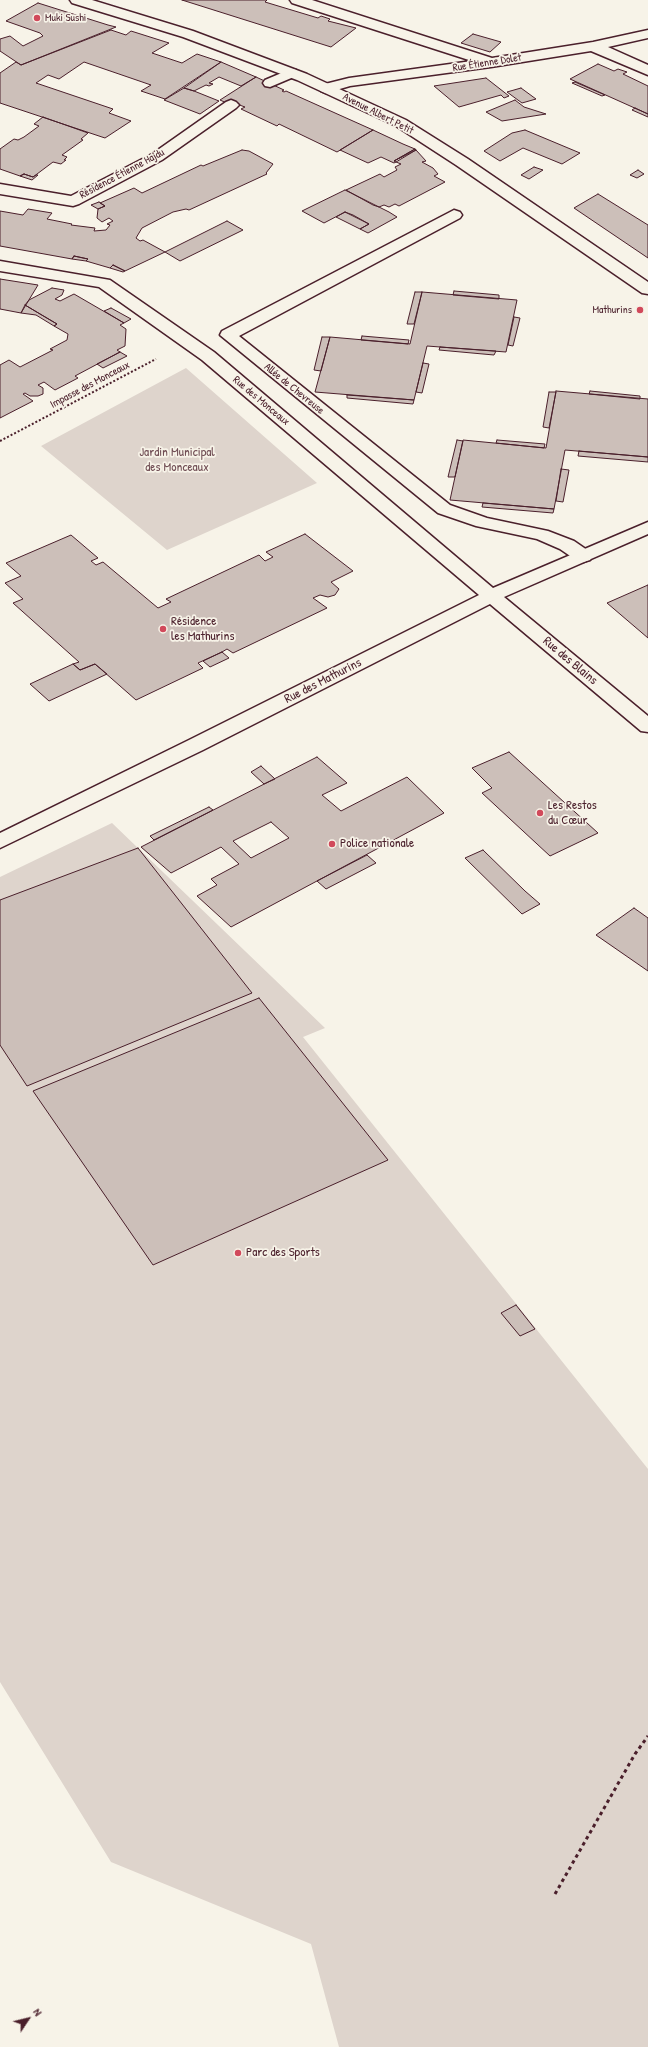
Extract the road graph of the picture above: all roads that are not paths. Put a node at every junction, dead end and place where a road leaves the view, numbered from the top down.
1 (77, 0) edge
2 (297, 0) edge
3 (648, 34) edge
4 (592, 46) junction
5 (491, 63) junction
6 (648, 70) edge
7 (291, 73) junction
8 (270, 83) dead end
9 (326, 88) junction
10 (231, 105) dead end
11 (0, 190) edge
12 (454, 215) dead end
13 (0, 266) edge
14 (648, 289) edge
15 (648, 527) edge
16 (583, 556) junction
17 (493, 596) junction
18 (648, 726) edge
19 (0, 840) edge

1 - 7 street, Avenue Albert Petit
2 - 5 street
3 - 4 street, Rue Étienne Dolet
4 - 5 street, Rue Étienne Dolet
4 - 6 street
5 - 9 street, Rue Étienne Dolet
7 - 8 street
7 - 9 street, Avenue Albert Petit
9 - 14 street, Avenue Albert Petit
10 - 11 street, Résidence Étienne Hajdu
12 - 16 street, Allée de Chevreuse
13 - 17 street, Rue des Monceaux
15 - 16 street, Rue des Mathurins
16 - 17 street, Rue des Mathurins
17 - 18 street, Rue des Blains
17 - 19 street, Rue des Mathurins

